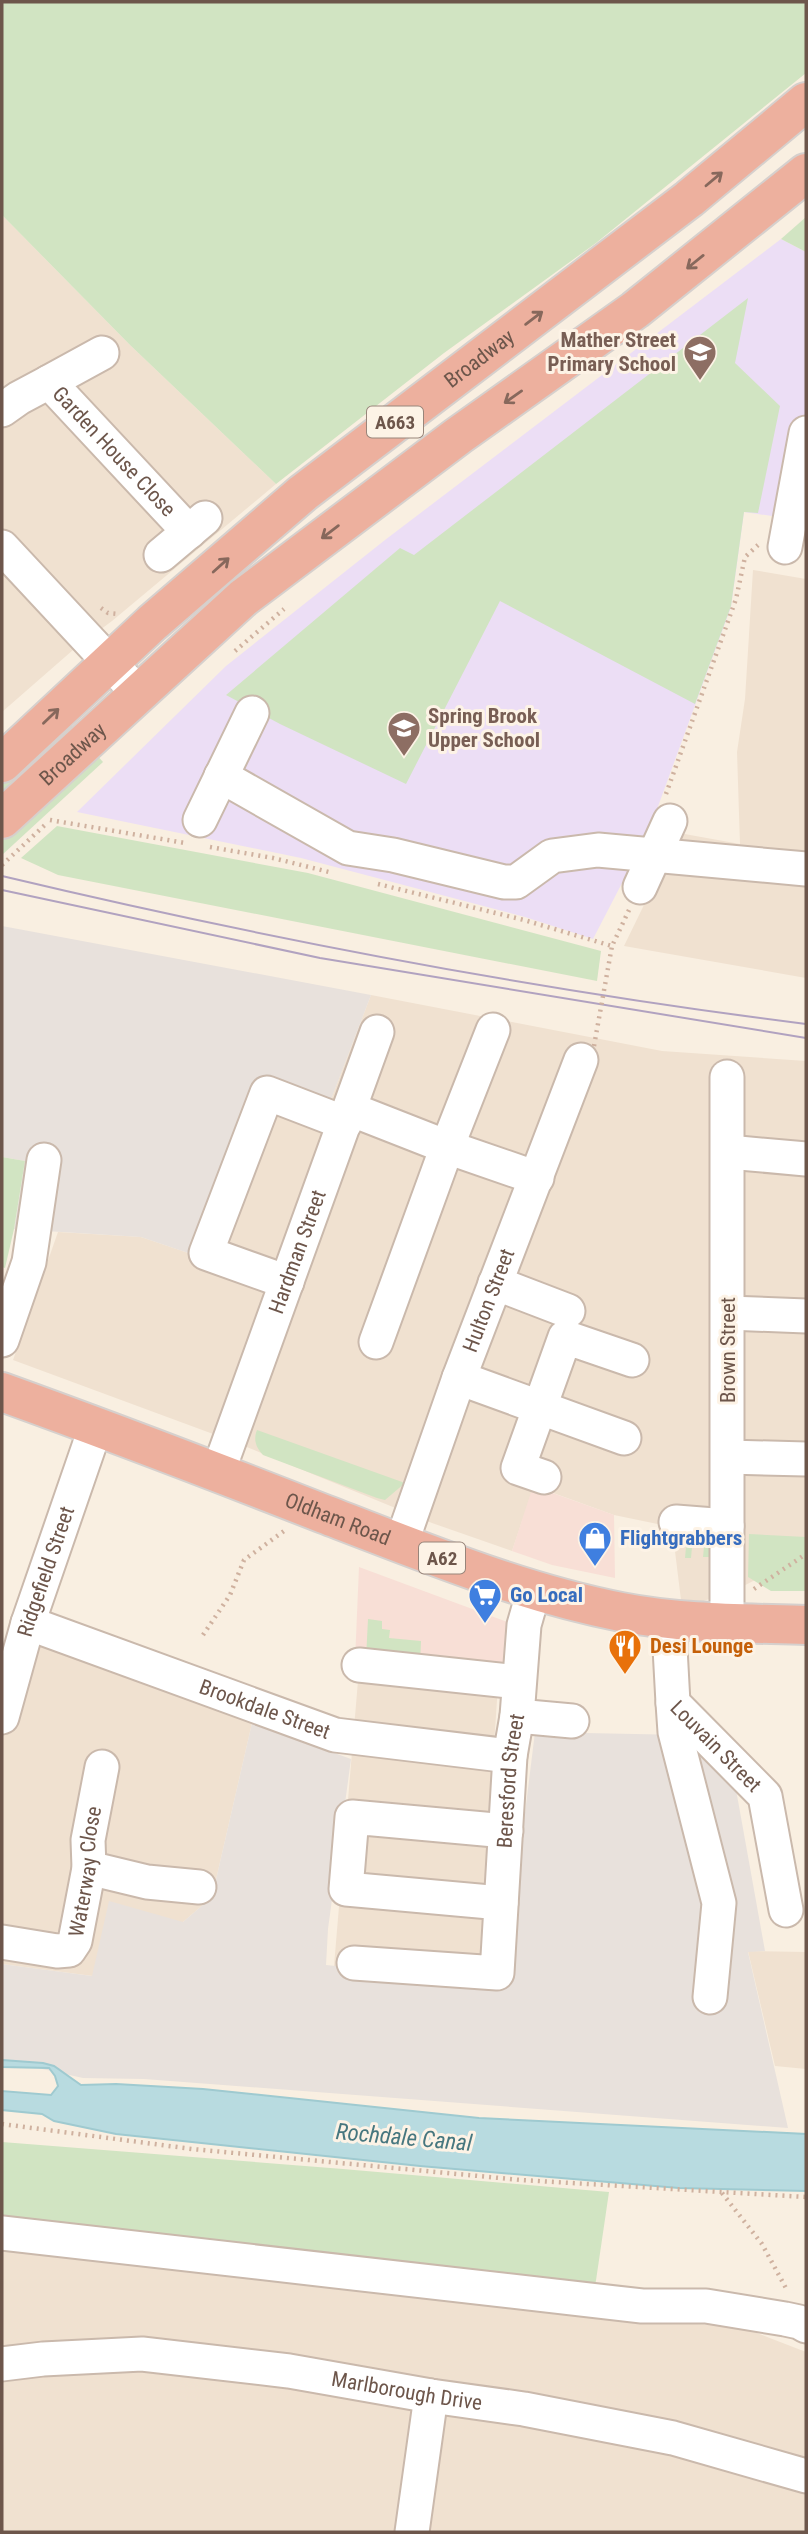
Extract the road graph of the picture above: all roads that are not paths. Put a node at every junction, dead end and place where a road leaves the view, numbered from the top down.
1 (806, 102) edge
2 (806, 173) edge
3 (102, 353) dead end
4 (49, 382) junction
5 (2, 410) edge
6 (806, 433) edge
7 (802, 474) edge
8 (2, 547) edge
9 (784, 547) edge
10 (161, 555) dead end
11 (111, 662) junction
12 (138, 693) junction
13 (252, 713) dead end
14 (2, 763) edge
15 (221, 776) junction
16 (668, 808) road end
17 (18, 819) edge
18 (201, 837) road end
19 (654, 857) junction
20 (806, 869) edge
21 (640, 887) road end
22 (493, 1030) dead end
23 (377, 1032) dead end
24 (588, 1053) road end
25 (727, 1077) dead end
26 (347, 1116) junction
27 (447, 1147) junction
28 (728, 1152) junction
29 (806, 1159) edge
30 (44, 1160) dead end
31 (537, 1178) junction
32 (287, 1282) junction
33 (495, 1283) junction
34 (568, 1311) dead end
35 (728, 1313) junction
36 (806, 1316) edge
37 (2, 1340) edge
38 (376, 1342) dead end
39 (632, 1360) dead end
40 (459, 1378) junction
41 (2, 1392) edge
42 (539, 1407) junction
43 (96, 1426) junction
44 (624, 1438) dead end
45 (728, 1457) junction
46 (806, 1458) edge
47 (218, 1472) junction
48 (544, 1477) dead end
49 (676, 1522) dead end
50 (727, 1526) junction
51 (401, 1544) junction
52 (534, 1590) junction
53 (736, 1609) junction
54 (672, 1620) junction
55 (28, 1623) junction
56 (806, 1625) edge
57 (359, 1665) dead end
58 (518, 1682) junction
59 (673, 1703) junction
60 (517, 1716) junction
61 (2, 1717) edge
62 (572, 1721) dead end
63 (510, 1756) junction
64 (102, 1767) dead end
65 (506, 1831) junction
66 (89, 1868) junction
67 (199, 1887) dead end
68 (501, 1903) junction
69 (786, 1910) dead end
70 (2, 1942) edge
71 (354, 1963) dead end
72 (710, 1997) dead end
73 (2, 2233) edge
74 (803, 2324) edge
75 (2, 2364) edge
76 (431, 2396) junction
77 (803, 2465) edge
78 (412, 2532) edge

11 -> 1 highway, Broadway / A663
2 -> 12 highway, Broadway / A663
3 - 4 street
4 - 5 street, Garden House Close
4 - 10 street, Garden House Close
6 - 7 street
7 - 9 street
8 - 11 street
11 - 12 street
14 -> 11 highway, Broadway / A663
12 - 17 highway, Broadway / A663
13 - 15 street
15 - 18 street
15 - 19 street
16 - 19 street
19 - 20 street
19 - 21 street
22 - 27 street
23 - 26 street, Hardman Street
24 - 31 street, Hulton Street
25 - 28 street, Brown Street
26 - 27 street
26 - 32 street, Hardman Street
26 - 32 street
27 - 31 street
27 - 38 street
28 - 29 street
28 - 35 street, Brown Street
30 - 37 street
31 - 33 street, Hulton Street
32 - 47 street, Hardman Street
33 - 34 street
33 - 40 street, Hulton Street
35 - 36 street
35 - 45 street, Brown Street
39 - 42 street
40 - 42 street
40 - 51 street, Hulton Street
41 - 43 highway, Oldham Road / A62
42 - 44 street
42 - 48 street
43 - 47 highway, Oldham Road / A62
43 - 55 street, Ridgefield Street
45 - 46 street
45 - 50 street, Brown Street
47 - 51 highway, Oldham Road / A62
49 - 50 street
50 - 53 street, Brown Street
51 - 52 highway, Oldham Road / A62
52 - 54 highway, Oldham Road / A62
52 - 58 street, Beresford Street
53 - 54 highway, Oldham Road / A62
53 - 56 highway, Oldham Road / A62
54 - 59 street, Louvain Street
55 - 61 street, Ridgefield Street
55 - 63 street, Brookdale Street
57 - 58 street
58 - 60 street, Beresford Street
59 - 69 street, Louvain Street
59 - 72 street
60 - 62 street
60 - 63 street, Beresford Street
63 - 65 street, Beresford Street
64 - 66 street, Waterway Close
65 - 68 street, Beresford Street
65 - 68 street
66 - 67 street
66 - 70 street, Waterway Close
68 - 71 street, Beresford Street
73 - 74 street
75 - 76 street, Marlborough Drive
76 - 77 street, Marlborough Drive
76 - 78 street

